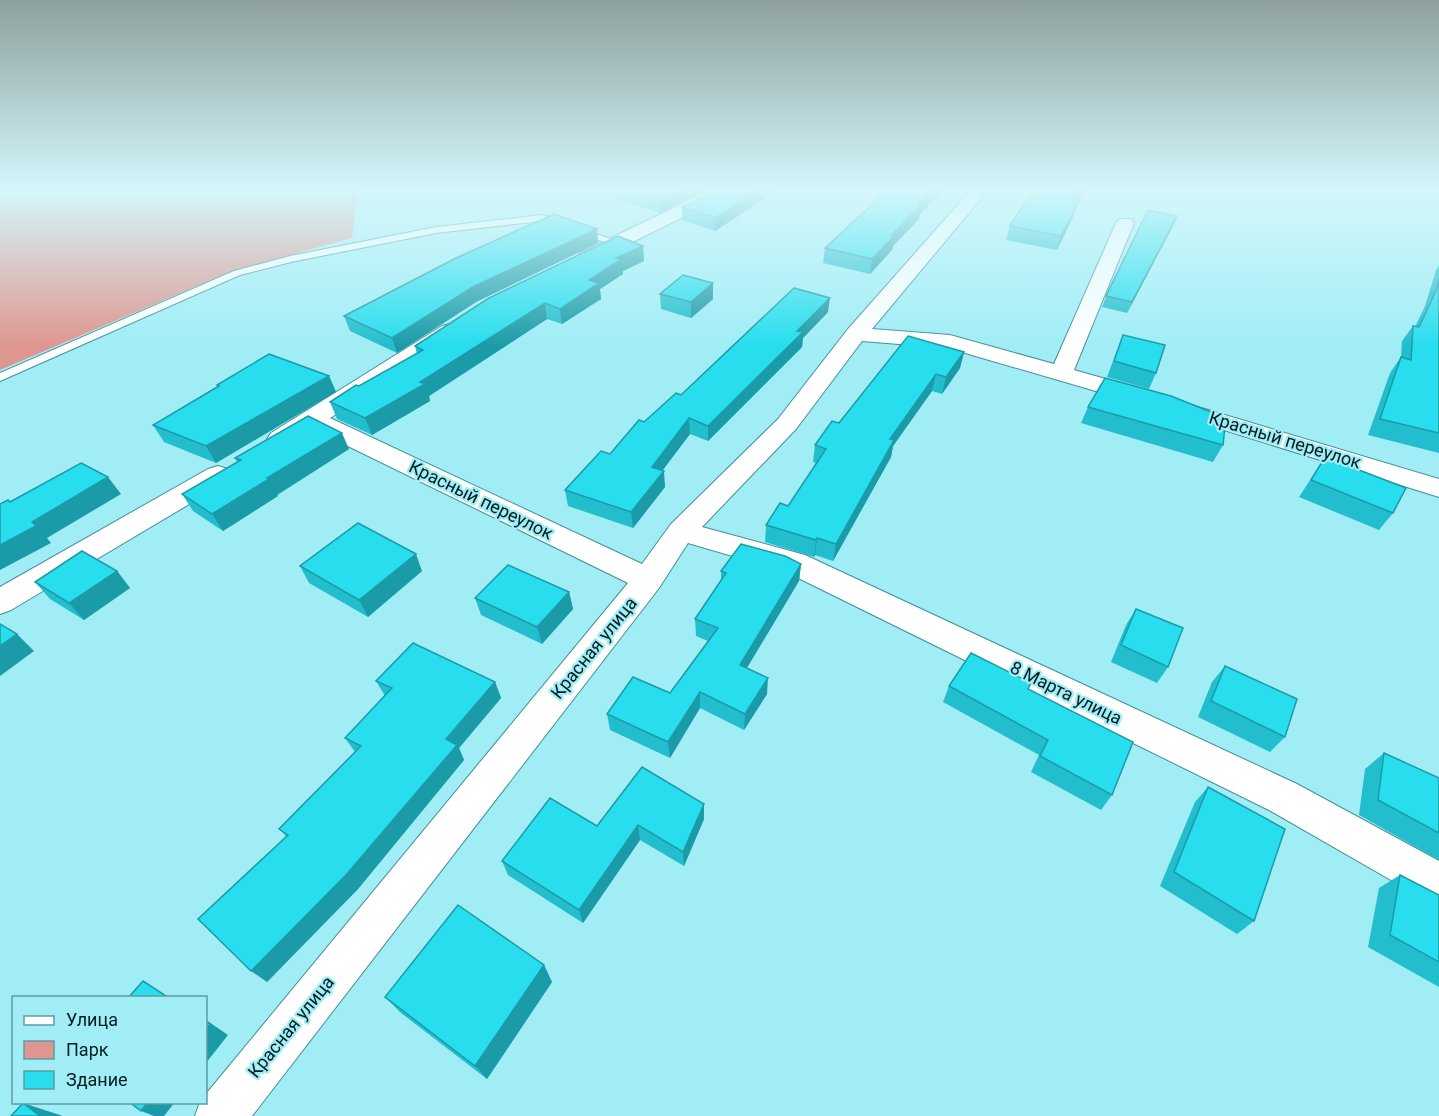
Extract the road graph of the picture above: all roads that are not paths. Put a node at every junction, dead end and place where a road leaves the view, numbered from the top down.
1 (375, 242) edge
2 (935, 242) edge
3 (1117, 242) edge
4 (617, 243) edge
5 (566, 268) edge
6 (464, 321) edge
7 (856, 334) junction
8 (1061, 374) junction
9 (0, 377) edge
10 (314, 420) junction
11 (264, 449) edge
12 (233, 467) edge
13 (1439, 488) edge
14 (681, 531) junction
15 (648, 580) junction
16 (0, 602) edge
17 (1439, 884) edge
18 (220, 1116) edge

1 - 9 lane
2 - 7 street, Красная улица
3 - 8 street
4 - 5 street
6 - 10 street
7 - 8 street, Красный переулок
7 - 14 street, Красная улица
8 - 13 street, Красный переулок
10 - 11 street
10 - 15 street, Красный переулок
12 - 16 street
14 - 15 street, Красная улица
14 - 17 street, 8 Марта улица
15 - 18 street, Красная улица

